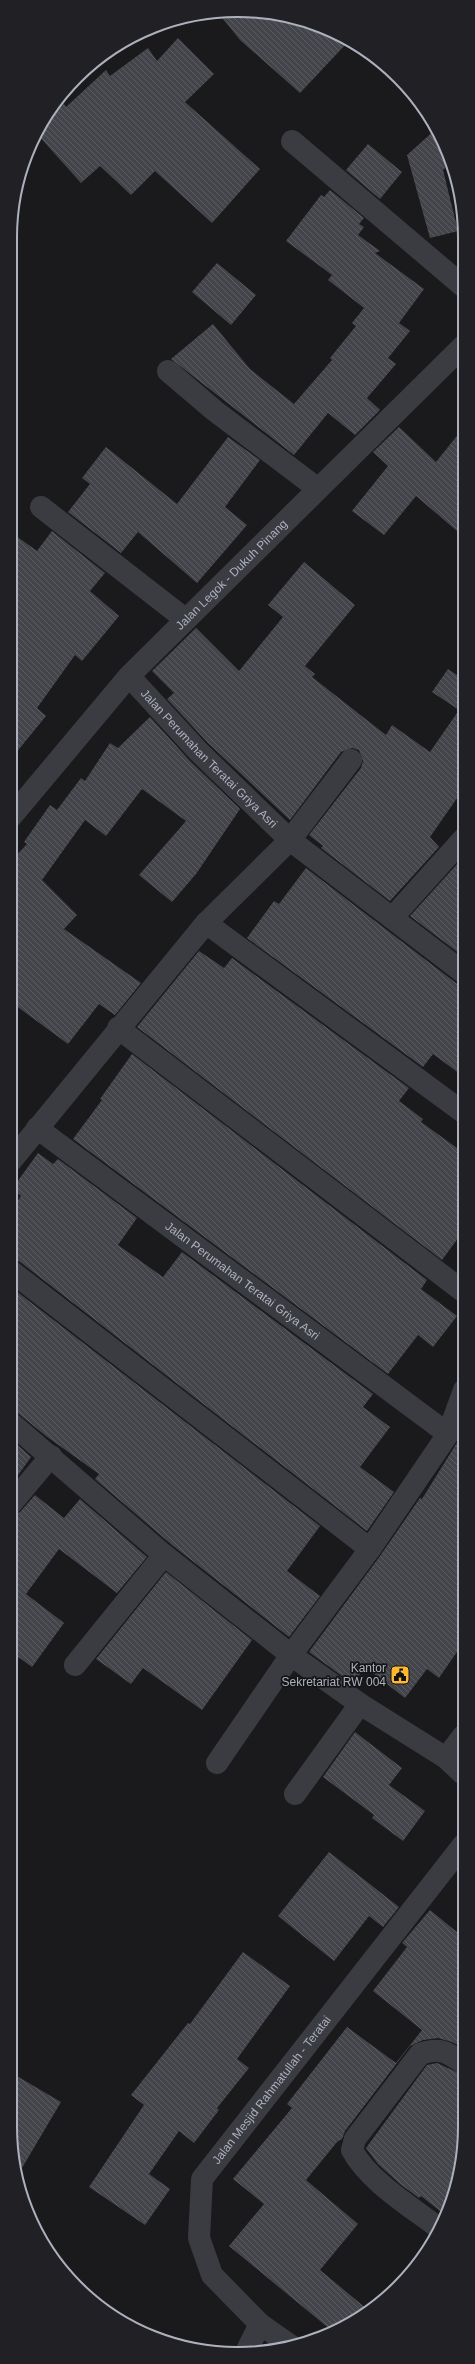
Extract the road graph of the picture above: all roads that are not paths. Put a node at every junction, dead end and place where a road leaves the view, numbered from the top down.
1 (292, 141) dead end
2 (458, 282) edge
3 (458, 351) edge
4 (168, 371) dead end
5 (317, 488) junction
6 (41, 507) dead end
7 (184, 619) junction
8 (129, 676) junction
9 (351, 760) dead end
10 (17, 810) edge
11 (290, 840) junction
12 (458, 845) edge
13 (392, 918) junction
14 (206, 923) junction
15 (458, 968) edge
16 (118, 1028) junction
17 (458, 1109) edge
18 (37, 1128) junction
19 (17, 1153) edge
20 (17, 1276) edge
21 (458, 1287) edge
22 (458, 1406) edge
23 (17, 1427) edge
24 (448, 1434) junction
25 (51, 1456) junction
26 (17, 1497) edge
27 (370, 1549) junction
28 (164, 1555) junction
29 (291, 1655) junction
30 (75, 1665) dead end
31 (360, 1704) junction
32 (458, 1742) edge
33 (446, 1758) junction
34 (217, 1763) dead end
35 (458, 1769) edge
36 (295, 1794) dead end
37 (458, 1851) edge
38 (458, 2060) edge
39 (435, 2225) edge
40 (260, 2324) junction
41 (285, 2342) edge
42 (248, 2347) edge

1 - 2 street
3 - 5 street, Jalan Legok - Dukuh Pinang
4 - 5 street
5 - 7 street, Jalan Legok - Dukuh Pinang
6 - 7 street
7 - 8 street, Jalan Legok - Dukuh Pinang
8 - 10 street, Jalan Legok - Dukuh Pinang
8 - 11 street, Jalan Perumahan Teratai Griya Asri
9 - 11 street
11 - 13 street, Jalan Perumahan Teratai Griya Asri
11 - 14 street
12 - 13 street
13 - 15 street, Jalan Perumahan Teratai Griya Asri
14 - 16 street
14 - 17 street
16 - 18 street
16 - 21 street
18 - 19 street
18 - 24 street, Jalan Perumahan Teratai Griya Asri
20 - 27 street
22 - 24 street
23 - 25 street
24 - 27 street
25 - 26 street
25 - 28 street
27 - 29 street
28 - 29 street
28 - 30 street
29 - 31 street
29 - 34 street
31 - 33 street
31 - 36 street
32 - 33 street
33 - 35 street
37 - 40 street, Jalan Mesjid Rahmatullah - Teratai
38 - 39 street
40 - 41 street, Jalan Mesjid Rahmatullah - Teratai
40 - 42 street

